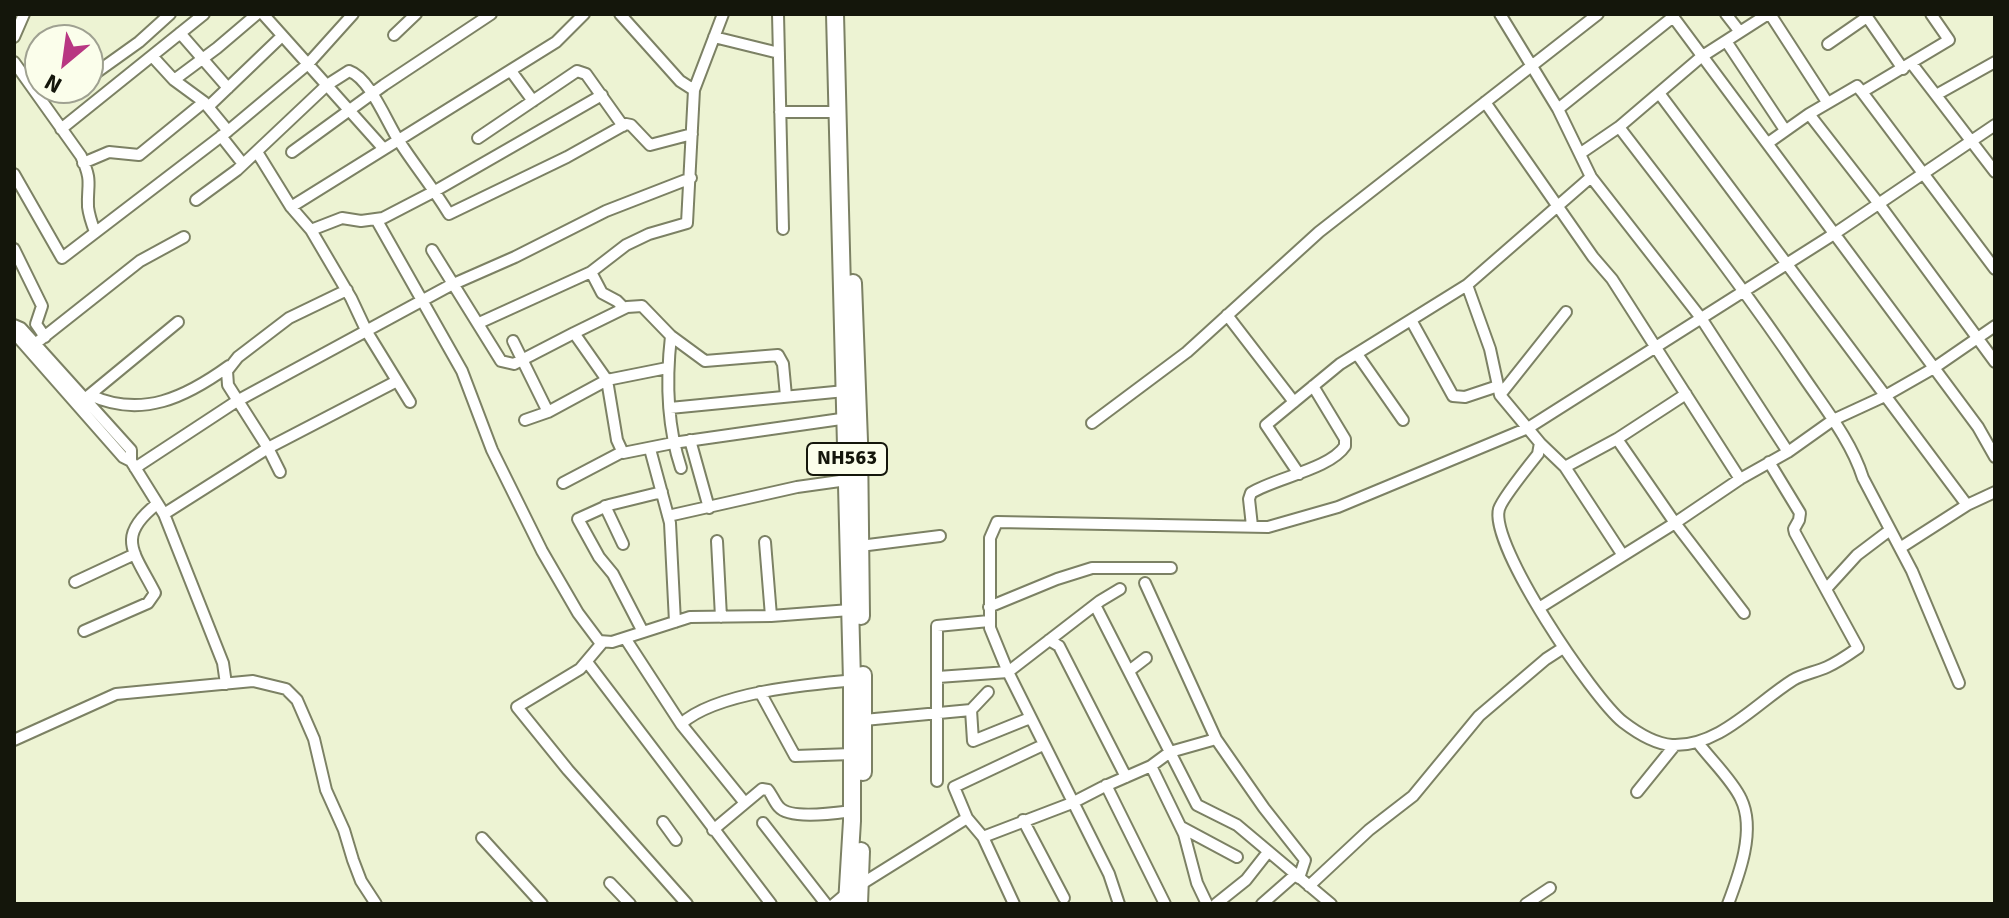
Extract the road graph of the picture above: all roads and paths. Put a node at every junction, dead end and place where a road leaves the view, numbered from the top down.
1 (24, 14) edge
2 (170, 14) edge
3 (204, 14) edge
4 (260, 14) edge
5 (353, 14) edge
6 (416, 14) edge
7 (491, 14) edge
8 (584, 14) edge
9 (620, 14) edge
10 (723, 14) edge
11 (778, 14) edge
12 (835, 14) edge
13 (846, 14) edge
14 (1501, 14) edge
15 (1598, 14) edge
16 (1726, 14) edge
17 (1769, 14) edge
18 (1931, 14) edge
19 (1672, 15) edge
20 (1866, 16) edge
21 (1740, 32) junction
22 (180, 33) junction
23 (394, 35) dead end
24 (282, 36) junction
25 (14, 37) edge
26 (714, 37) junction
27 (1726, 41) junction
28 (1828, 44) dead end
29 (779, 53) junction
30 (152, 56) junction
31 (1701, 57) junction
32 (203, 59) junction
33 (14, 62) edge
34 (1995, 62) edge
35 (1531, 63) junction
36 (308, 64) junction
37 (1908, 66) junction
38 (104, 67) edge
39 (511, 71) junction
40 (174, 80) junction
41 (327, 85) junction
42 (228, 88) junction
43 (694, 90) junction
44 (1862, 92) junction
45 (1659, 93) junction
46 (372, 94) junction
47 (602, 95) junction
48 (1936, 95) junction
49 (533, 101) junction
50 (1485, 102) junction
51 (1827, 102) junction
52 (206, 104) junction
53 (1558, 109) junction
54 (350, 110) junction
55 (780, 112) junction
56 (838, 112) junction
57 (1809, 114) junction
58 (1995, 125) edge
59 (623, 126) junction
60 (1619, 127) junction
61 (61, 129) junction
62 (1785, 130) junction
63 (224, 134) junction
64 (692, 134) junction
65 (478, 138) dead end
66 (398, 139) junction
67 (1972, 142) junction
68 (1768, 143) junction
69 (383, 148) junction
70 (257, 152) junction
71 (292, 152) dead end
72 (1581, 153) junction
73 (83, 163) junction
74 (243, 164) junction
75 (1995, 172) edge
76 (14, 174) edge
77 (1926, 174) junction
78 (1591, 177) junction
79 (691, 178) junction
80 (435, 191) junction
81 (196, 200) dead end
82 (1879, 204) junction
83 (291, 207) junction
84 (1558, 207) junction
85 (376, 219) junction
86 (783, 229) dead end
87 (311, 230) junction
88 (95, 232) junction
89 (1834, 234) junction
90 (184, 237) dead end
91 (14, 249) edge
92 (432, 250) dead end
93 (1786, 263) junction
94 (1995, 269) edge
95 (591, 272) junction
96 (453, 284) junction
97 (1467, 285) junction
98 (347, 290) junction
99 (1745, 291) junction
100 (423, 300) junction
101 (624, 308) junction
102 (1566, 312) dead end
103 (1227, 315) junction
104 (1701, 318) junction
105 (1411, 320) junction
106 (178, 322) dead end
107 (479, 323) junction
108 (14, 325) edge
109 (1995, 326) edge
110 (41, 332) junction
111 (367, 332) junction
112 (14, 333) edge
113 (574, 333) junction
114 (671, 336) junction
115 (1978, 338) junction
116 (31, 340) junction
117 (513, 341) dead end
118 (1656, 349) junction
119 (1357, 354) junction
120 (522, 360) junction
121 (1995, 362) edge
122 (230, 365) junction
123 (667, 368) junction
124 (1934, 368) junction
125 (607, 380) junction
126 (397, 381) junction
127 (1313, 386) junction
128 (845, 391) junction
129 (1499, 391) junction
130 (1686, 394) junction
131 (786, 396) junction
132 (1885, 396) junction
133 (84, 400) junction
134 (237, 401) junction
135 (410, 402) dead end
136 (1294, 402) junction
137 (670, 408) junction
138 (548, 412) junction
139 (852, 417) junction
140 (525, 420) dead end
141 (1403, 420) dead end
142 (1833, 420) junction
143 (1092, 423) dead end
144 (1528, 428) junction
145 (1617, 439) junction
146 (690, 440) junction
147 (673, 443) junction
148 (1540, 443) junction
149 (268, 448) junction
150 (650, 449) junction
151 (622, 452) junction
152 (1788, 452) junction
153 (1995, 457) edge
154 (1769, 462) junction
155 (133, 465) junction
156 (1565, 467) junction
157 (681, 468) dead end
158 (280, 472) dead end
159 (1299, 474) junction
160 (1740, 479) junction
161 (847, 480) junction
162 (563, 483) dead end
163 (662, 492) junction
164 (1995, 492) edge
165 (1967, 505) junction
166 (605, 506) junction
167 (709, 508) junction
168 (161, 509) junction
169 (668, 516) junction
170 (1675, 523) junction
171 (1252, 526) junction
172 (1890, 530) junction
173 (940, 536) dead end
174 (717, 541) dead end
175 (765, 542) dead end
176 (623, 544) dead end
177 (860, 546) junction
178 (1900, 548) junction
179 (135, 554) junction
180 (1622, 554) junction
181 (1171, 568) dead end
182 (75, 582) dead end
183 (1145, 583) dead end
184 (1120, 589) dead end
185 (1826, 589) junction
186 (1095, 605) junction
187 (989, 607) junction
188 (1539, 608) junction
189 (850, 610) junction
190 (1744, 613) dead end
191 (771, 616) junction
192 (721, 617) junction
193 (989, 621) junction
194 (675, 622) junction
195 (84, 631) dead end
196 (643, 632) junction
197 (625, 638) junction
198 (1049, 640) junction
199 (602, 643) junction
200 (1563, 648) junction
201 (1146, 658) dead end
202 (587, 662) junction
203 (1129, 671) junction
204 (1008, 672) junction
205 (226, 677) junction
206 (938, 677) junction
207 (858, 680) junction
208 (1959, 683) dead end
209 (760, 692) junction
210 (988, 692) dead end
211 (971, 710) junction
212 (938, 714) junction
213 (1030, 718) junction
214 (864, 720) junction
215 (681, 724) junction
216 (1216, 739) junction
217 (14, 740) edge
218 (1699, 744) junction
219 (1043, 745) junction
220 (1675, 745) junction
221 (1170, 752) junction
222 (852, 754) junction
223 (1151, 766) junction
224 (1126, 777) junction
225 (937, 781) dead end
226 (1106, 785) junction
227 (1637, 792) dead end
228 (745, 803) junction
229 (1072, 803) junction
230 (852, 811) junction
231 (967, 818) junction
232 (1023, 820) junction
233 (663, 822) dead end
234 (763, 823) dead end
235 (1181, 827) junction
236 (713, 830) junction
237 (983, 837) junction
238 (482, 838) dead end
239 (676, 840) dead end
240 (1268, 852) junction
241 (1237, 857) dead end
242 (1297, 876) junction
243 (610, 883) dead end
244 (1309, 886) junction
245 (1550, 888) dead end
246 (853, 897) edge
247 (1064, 898) dead end
248 (376, 904) edge
249 (542, 904) edge
250 (630, 904) edge
251 (687, 904) edge
252 (771, 904) edge
253 (826, 904) edge
254 (834, 904) edge
255 (1014, 904) edge
256 (1119, 904) edge
257 (1165, 904) edge
258 (1207, 904) edge
259 (1216, 904) edge
260 (1262, 904) edge
261 (1331, 904) edge
262 (1526, 904) edge
263 (1728, 904) edge

1 - 25 street
2 - 38 street
3 - 22 street
4 - 24 street
4 - 32 street
5 - 36 street
6 - 23 street
7 - 46 street
8 - 39 street
9 - 43 street
10 - 26 street
11 - 29 street
12 - 56 highway, NH563
13 - 139 highway, NH563
14 - 35 street
15 - 35 street
16 - 21 street
17 - 21 street
17 - 51 street
18 - 37 street
19 - 31 street
19 - 53 street
20 - 28 street
20 - 37 street
21 - 27 street
22 - 30 street
22 - 32 street
24 - 36 street
24 - 42 street
26 - 29 street
26 - 43 street
27 - 31 street
27 - 62 street
29 - 55 street
30 - 40 street
30 - 61 street
31 - 45 street
31 - 68 street
32 - 40 street
32 - 42 street
33 - 61 street
34 - 48 street
35 - 50 street
35 - 53 street
36 - 41 street
36 - 63 street
37 - 44 street
37 - 48 street
39 - 49 street
39 - 66 street
40 - 52 street
41 - 46 street
41 - 54 street
41 - 70 street
42 - 52 street
43 - 64 street
44 - 51 street
44 - 77 street
45 - 60 street
45 - 93 street
46 - 54 street
46 - 66 street
47 - 49 street
47 - 59 street
47 - 80 street
48 - 67 street
49 - 65 street
50 - 84 street
50 - 103 street
51 - 57 street
52 - 63 street
52 - 73 street
53 - 72 street
54 - 69 street
54 - 71 street
55 - 56 street
55 - 86 street
56 - 128 highway, NH563
57 - 62 street
57 - 82 street
58 - 67 street
59 - 64 street
59 - 80 street
60 - 72 street
60 - 99 street
61 - 73 street
62 - 68 street
63 - 74 street
63 - 88 street
64 - 79 street
66 - 69 street
66 - 80 street
67 - 75 street
67 - 77 street
68 - 89 street
69 - 83 street
70 - 74 street
70 - 83 street
72 - 78 street
73 - 88 street
74 - 81 street
76 - 88 street
77 - 82 street
77 - 94 street
78 - 84 street
78 - 104 street
79 - 95 street
79 - 96 street
80 - 85 street
82 - 89 street
82 - 115 street
83 - 87 street
84 - 97 street
84 - 118 street
85 - 87 street
85 - 100 street
87 - 98 street
89 - 93 street
89 - 124 street
90 - 110 street
91 - 110 street
92 - 96 street
93 - 99 street
93 - 132 street
95 - 101 street
95 - 107 street
96 - 100 street
96 - 107 street
97 - 105 street
97 - 129 street
98 - 111 street
98 - 122 street
99 - 104 street
99 - 142 street
100 - 111 street
100 - 199 street
101 - 113 street
101 - 114 street
102 - 129 street
103 - 136 street
103 - 143 street
104 - 118 street
104 - 152 street
105 - 119 street
105 - 129 street
106 - 133 street
107 - 120 street
108 - 116 street
109 - 115 street
110 - 116 street
111 - 126 street
111 - 134 street
112 - 133 street
113 - 120 street
113 - 125 street
114 - 123 street
114 - 131 street
115 - 121 street
115 - 124 street
116 - 133 street
117 - 120 street
118 - 130 street
118 - 144 street
119 - 127 street
119 - 141 street
120 - 138 street
122 - 133 street
122 - 134 street
123 - 125 street
123 - 137 street
124 - 132 street
124 - 153 street
125 - 138 street
125 - 151 street
126 - 135 street
126 - 149 street
127 - 136 street
127 - 159 street
128 - 131 street
128 - 139 highway, NH563
129 - 144 street
130 - 145 street
130 - 160 street
131 - 137 street
132 - 142 street
132 - 165 street
133 - 155 street
134 - 149 street
134 - 155 street
136 - 159 street
137 - 147 street
138 - 140 street
139 - 146 street
139 - 161 highway, NH563
139 - 177 highway, NH563
142 - 152 street
142 - 172 street
144 - 148 street
144 - 171 street
145 - 156 street
145 - 170 street
146 - 147 street
146 - 167 street
147 - 150 street
147 - 157 street
148 - 156 street
148 - 188 street
149 - 158 street
149 - 168 street
150 - 151 street
150 - 163 street
151 - 162 street
152 - 154 street
154 - 160 street
154 - 185 street
155 - 168 street
156 - 180 street
159 - 171 street
160 - 170 street
161 - 167 street
161 - 189 highway, NH563
163 - 166 street
163 - 169 street
164 - 165 street
165 - 178 street
166 - 176 street
166 - 196 street
167 - 169 street
168 - 179 street
168 - 205 street
169 - 194 street
170 - 180 street
170 - 190 street
171 - 187 street
172 - 178 street
172 - 185 street
173 - 177 street
174 - 192 street
175 - 191 street
177 - 207 highway, NH563
178 - 208 street
179 - 182 street
179 - 195 street
180 - 188 street
181 - 187 street
183 - 216 street
184 - 186 street
185 - 218 street
186 - 198 street
186 - 203 street
187 - 193 street
188 - 200 street
189 - 191 street
189 - 207 highway, NH563
191 - 192 street
192 - 194 street
193 - 204 street
193 - 206 street
194 - 196 street
196 - 197 street
197 - 199 street
197 - 215 street
198 - 204 street
198 - 224 street
199 - 202 street
200 - 220 street
200 - 244 street
201 - 203 street
202 - 236 street
202 - 251 street
203 - 221 street
204 - 206 street
204 - 213 street
205 - 217 street
205 - 248 street
206 - 212 street
207 - 209 street
207 - 214 highway, NH563
207 - 222 highway, NH563
209 - 215 street
209 - 222 street
210 - 211 street
211 - 212 street
211 - 213 street
212 - 214 street
212 - 225 street
213 - 219 street
214 - 246 highway, NH563
215 - 228 street
216 - 221 street
216 - 242 street
218 - 220 street
218 - 263 street
219 - 229 street
219 - 231 street
220 - 227 street
221 - 223 street
221 - 240 street
222 - 230 highway, NH563
223 - 224 street
223 - 235 street
224 - 226 street
226 - 229 street
226 - 257 street
228 - 230 street
228 - 236 street
229 - 232 street
229 - 256 street
230 - 246 highway, NH563
231 - 237 street
231 - 246 street
232 - 237 street
232 - 247 street
233 - 239 street
234 - 253 street
235 - 241 street
235 - 258 street
236 - 252 street
237 - 255 street
238 - 249 street
240 - 242 street
240 - 259 street
242 - 244 street
242 - 260 street
243 - 250 street
244 - 261 street
245 - 262 street
246 - 254 street

